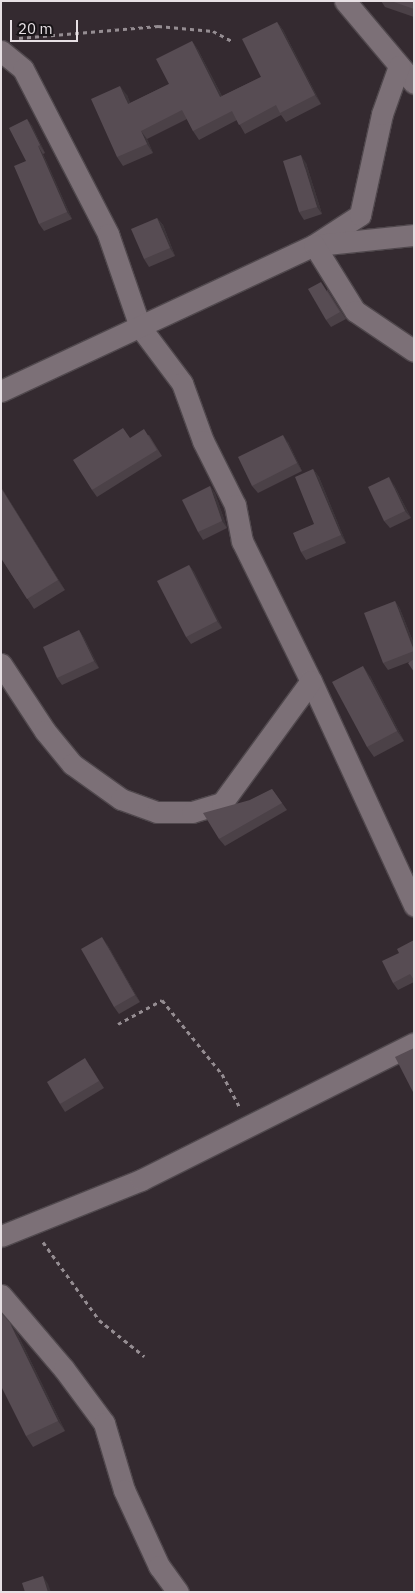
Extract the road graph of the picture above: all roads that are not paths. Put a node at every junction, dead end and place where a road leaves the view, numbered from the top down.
1 (345, 1) edge
2 (6, 45) edge
3 (400, 66) junction
4 (414, 83) edge
5 (414, 234) edge
6 (314, 245) junction
7 (140, 327) junction
8 (414, 351) edge
9 (1, 392) edge
10 (1, 664) edge
11 (311, 681) junction
12 (414, 905) edge
13 (414, 1043) edge
14 (1, 1236) edge
15 (1, 1295) edge
16 (178, 1592) edge

1 - 3 street
2 - 7 street
3 - 4 street
3 - 6 street
5 - 6 street
6 - 7 street
6 - 8 street
7 - 9 street
7 - 11 street
10 - 11 street
11 - 12 street
13 - 14 street
15 - 16 street

